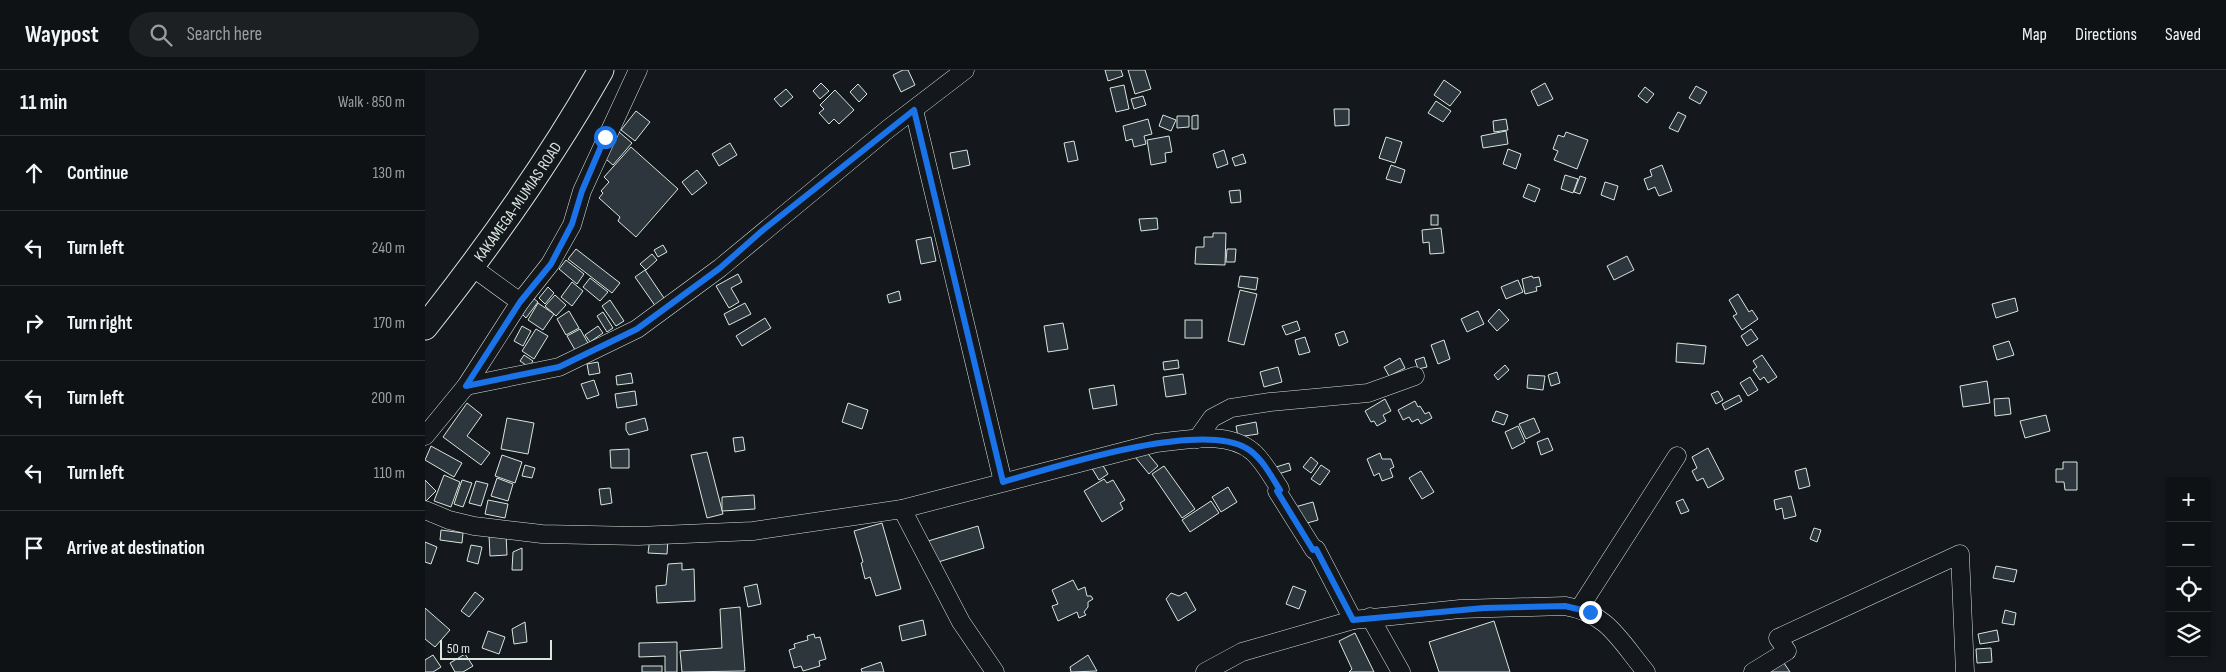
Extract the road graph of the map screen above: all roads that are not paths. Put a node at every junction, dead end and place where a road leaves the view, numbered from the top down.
1 (601, 70) edge
2 (637, 70) edge
3 (965, 70) edge
4 (914, 110) junction
5 (472, 267) junction
6 (520, 302) junction
7 (425, 327) edge
8 (1415, 376) dead end
9 (466, 386) junction
10 (425, 436) edge
11 (1197, 439) junction
12 (1677, 456) dead end
13 (1003, 482) junction
14 (902, 509) junction
15 (425, 510) edge
16 (1579, 609) junction
17 (1370, 617) junction
18 (1353, 620) junction
19 (995, 672) edge
20 (1205, 672) edge
21 (1401, 672) edge
22 (1646, 672) edge
23 (1753, 672) edge
24 (1965, 672) edge

1 - 5 highway, KAKAMEGA-MUMIAS ROAD
2 - 6 street
3 - 4 street
4 - 9 street
4 - 13 street
5 - 6 street
5 - 7 highway, KAKAMEGA-MUMIAS ROAD
6 - 9 street
8 - 11 street
9 - 10 street
11 - 13 street
11 - 18 street
12 - 16 street
13 - 14 street
14 - 15 street
14 - 19 street
16 - 17 street
16 - 22 street
17 - 18 street
17 - 21 street
18 - 20 street
23 - 24 street

